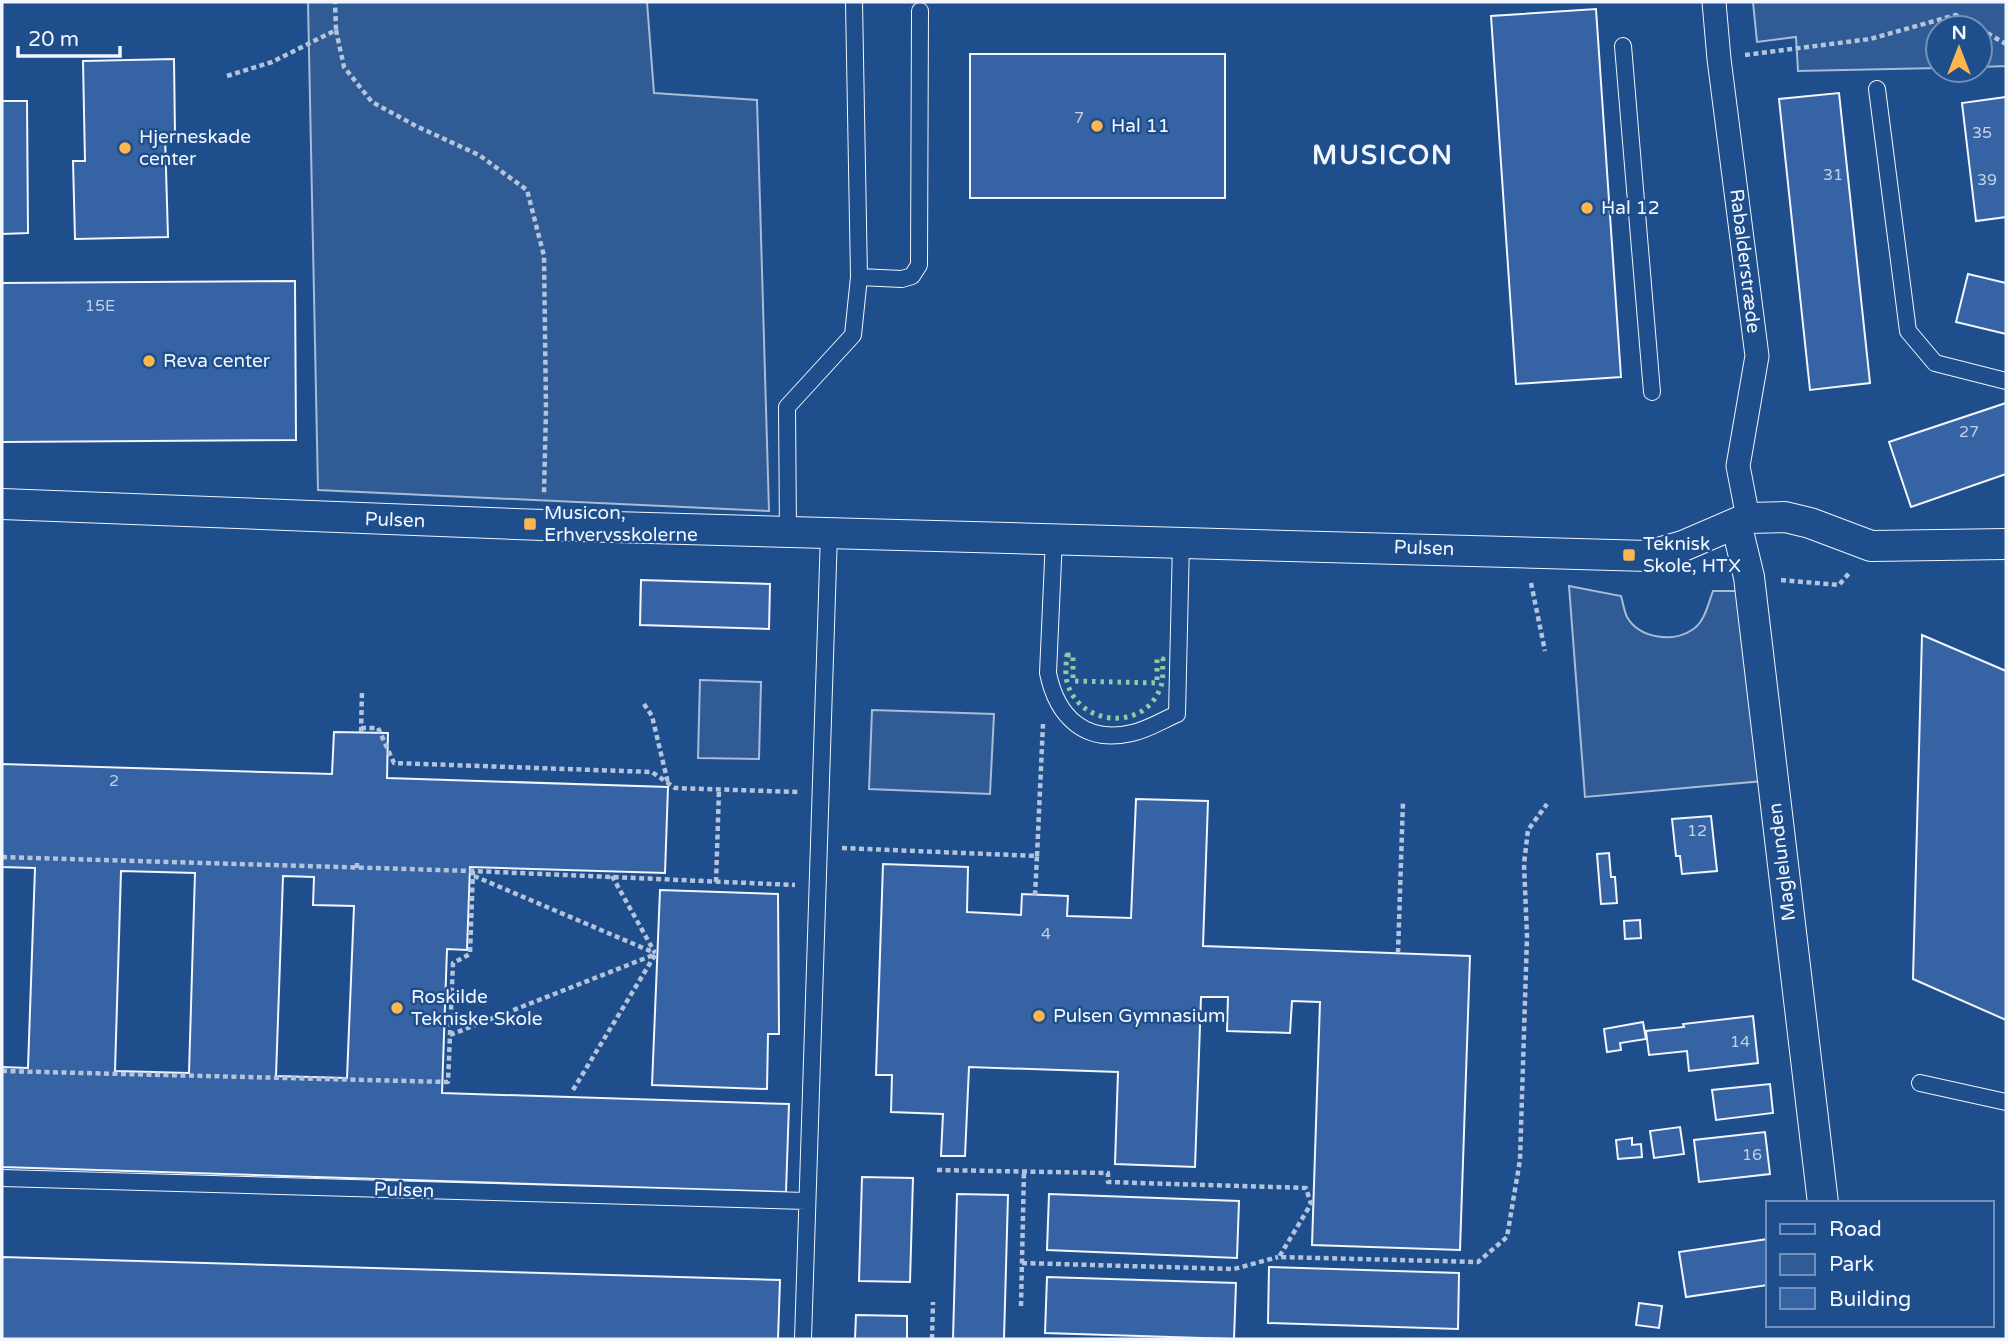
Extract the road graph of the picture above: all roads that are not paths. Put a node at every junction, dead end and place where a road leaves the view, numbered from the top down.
1 (854, 2) edge
2 (1714, 2) edge
3 (920, 11) dead end
4 (1623, 46) dead end
5 (1877, 89) dead end
6 (859, 277) junction
7 (2006, 381) edge
8 (1652, 392) dead end
9 (2, 504) edge
10 (1742, 521) junction
11 (788, 532) junction
12 (829, 533) junction
13 (1054, 538) junction
14 (1181, 542) junction
15 (2006, 544) edge
16 (1920, 1083) dead end
17 (2006, 1102) edge
18 (2, 1178) edge
19 (1823, 1201) edge
20 (806, 1202) junction
21 (803, 1339) edge

1 - 6 lane
2 - 10 street, Rabalderstræde
3 - 6 lane
4 - 8 lane
5 - 7 lane
6 - 11 lane
9 - 11 street, Pulsen
10 - 14 street, Pulsen
10 - 15 street, Pulsen
10 - 19 street, Maglelunden
11 - 12 street, Pulsen
12 - 13 street, Pulsen
12 - 20 lane
13 - 14 street, Pulsen
13 - 14 lane
16 - 17 lane
18 - 20 lane, Pulsen
20 - 21 lane

